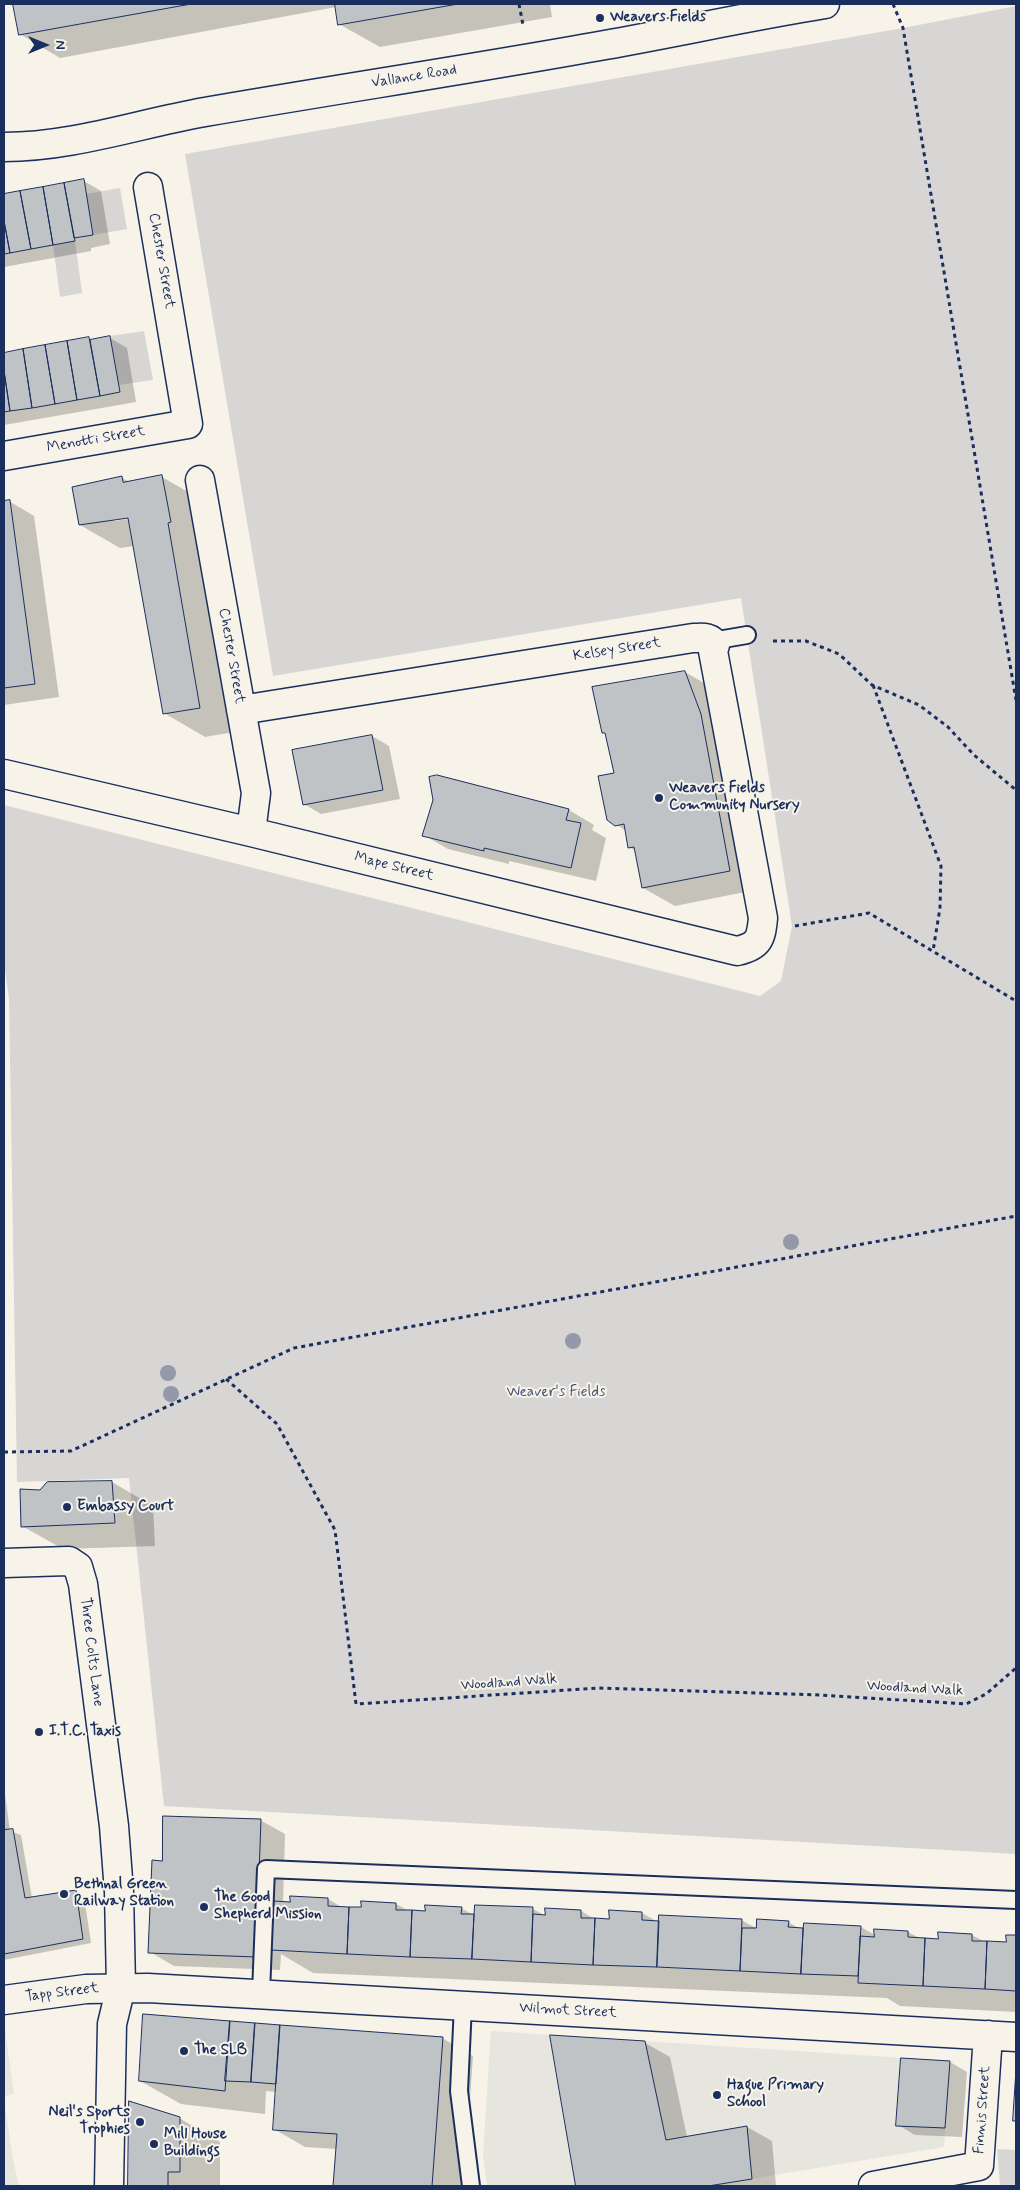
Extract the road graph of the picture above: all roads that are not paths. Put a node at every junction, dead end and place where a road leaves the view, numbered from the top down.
1 (825, 4) edge
2 (4, 148) edge
3 (148, 187) dead end
4 (188, 424) joint
5 (4, 456) edge
6 (200, 480) dead end
7 (747, 635) dead end
8 (712, 640) junction
9 (241, 710) junction
10 (4, 774) edge
11 (251, 832) junction
12 (4, 1563) edge
13 (1016, 1900) edge
14 (121, 1987) junction
15 (261, 1993) junction
16 (4, 2000) edge
17 (463, 2005) junction
18 (988, 2035) junction
19 (1016, 2037) edge
20 (109, 2186) edge
21 (471, 2186) edge
22 (873, 2186) edge

1 - 2 street, Vallance Road
3 - 4 street, Chester Street
4 - 5 street, Menotti Street
6 - 9 street, Chester Street
7 - 8 lane
8 - 9 street, Kelsey Street
8 - 11 street, Mape Street
9 - 11 street, Chester Street
10 - 11 street, Mape Street
12 - 14 street, Three Colts Lane
13 - 15 lane
14 - 15 street, Wilmot Street
14 - 16 street, Tapp Street
14 - 20 street, Three Colts Lane
15 - 17 street, Wilmot Street
17 - 18 street, Wilmot Street
17 - 21 lane
18 - 19 street, Wilmot Street
18 - 22 street, Finnis Street

